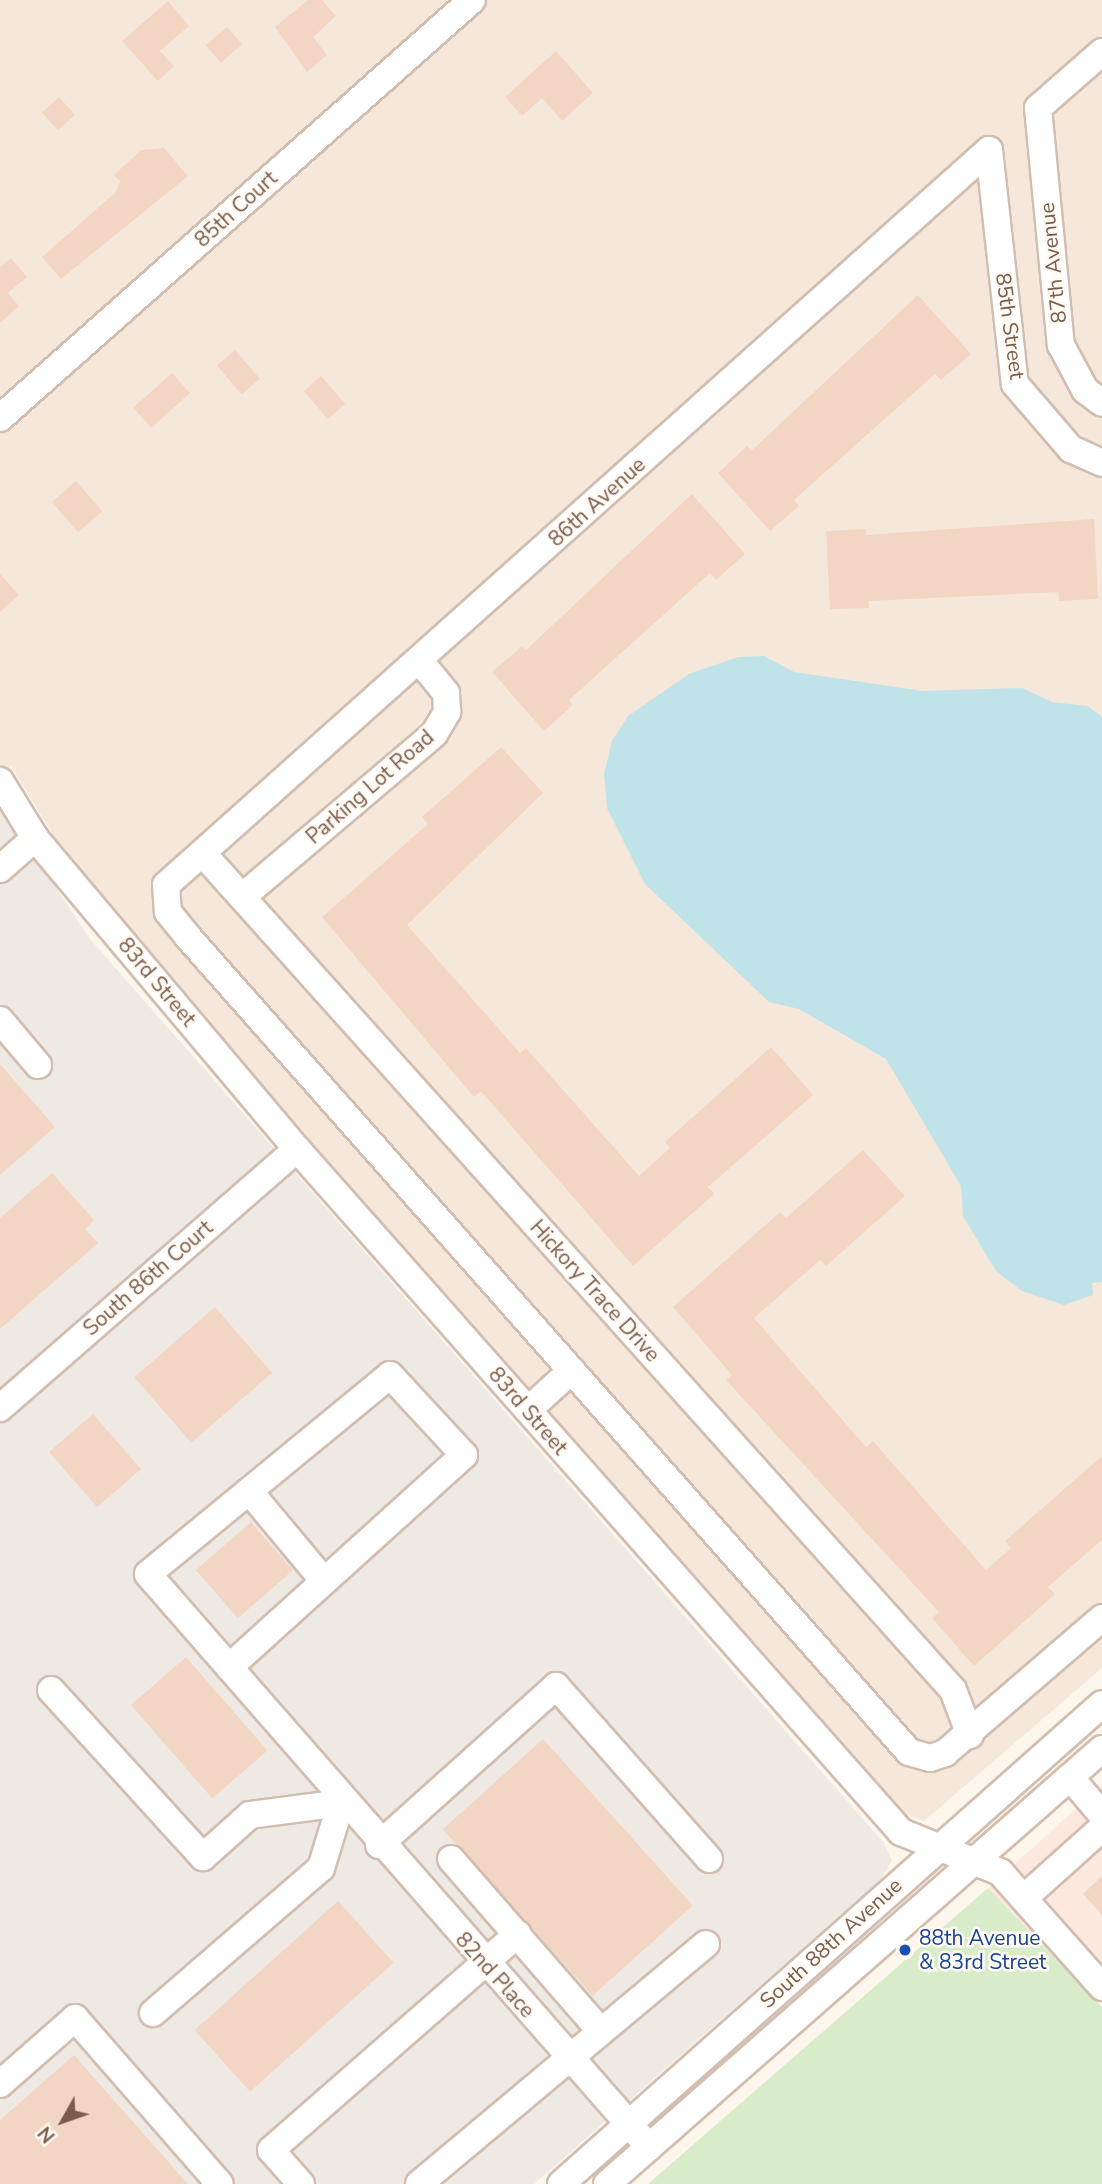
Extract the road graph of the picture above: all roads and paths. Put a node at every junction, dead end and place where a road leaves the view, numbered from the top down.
1 (472, 0) edge
2 (1102, 52) edge
3 (989, 150) joint
4 (1102, 403) edge
5 (0, 418) edge
6 (1102, 463) edge
7 (420, 661) junction
8 (0, 781) edge
9 (35, 838) junction
10 (205, 856) junction
11 (0, 869) edge
12 (242, 897) junction
13 (0, 1020) edge
14 (38, 1065) dead end
15 (297, 1149) junction
16 (572, 1370) junction
17 (0, 1408) edge
18 (528, 1410) junction
19 (249, 1491) junction
20 (324, 1581) junction
21 (1102, 1618) edge
22 (229, 1667) junction
23 (51, 1690) dead end
24 (1102, 1704) edge
25 (970, 1735) junction
26 (1102, 1749) edge
27 (1070, 1777) junction
28 (341, 1803) junction
29 (1102, 1815) edge
30 (1102, 1828) edge
31 (379, 1845) junction
32 (939, 1847) junction
33 (451, 1858) dead end
34 (709, 1859) dead end
35 (974, 1861) junction
36 (1024, 1898) junction
37 (518, 1934) junction
38 (706, 1944) dead end
39 (482, 1961) junction
40 (1102, 1986) edge
41 (153, 2013) dead end
42 (599, 2029) junction
43 (566, 2055) junction
44 (0, 2084) edge
45 (629, 2124) junction
46 (649, 2147) junction
47 (220, 2184) edge
48 (301, 2184) edge
49 (419, 2184) edge
50 (561, 2184) edge
51 (607, 2184) edge

1 - 5 street, 85th Court
2 - 4 street, 87th Avenue
3 - 6 street, 85th Street
3 - 7 street, 86th Avenue
7 - 10 street, 86th Avenue
7 - 12 street, Parking Lot Road
8 - 9 street, 83rd Street
9 - 11 street
9 - 15 street, 83rd Street
10 - 12 street, Hickory Trace Drive
10 - 16 street, 86th Avenue
12 - 25 street, Hickory Trace Drive
13 - 14 street
15 - 17 street, South 86th Court
15 - 18 street, 83rd Street
16 - 18 street
16 - 25 street, 86th Avenue
18 - 32 street, 83rd Street
19 - 20 street
19 - 20 street
19 - 22 street, 82nd Place
20 - 22 street
21 - 25 street, 86th Avenue
22 - 28 street, 82nd Place
23 - 28 street
24 - 32 street, South 88th Avenue
26 - 27 street, South 88th Avenue
27 - 29 street
27 - 35 street, South 88th Avenue
28 - 31 street, 82nd Place
28 - 41 street
30 - 36 street
31 - 34 street
31 - 39 street, 82nd Place
32 - 35 street, 83rd Street
32 - 45 street, South 88th Avenue
33 - 37 street
35 - 36 street, 83rd Street
35 - 46 street, South 88th Avenue
36 - 40 street, 83rd Street
37 - 39 street
37 - 42 street
38 - 42 street
39 - 43 street, 82nd Place
39 - 48 street
42 - 43 street
43 - 45 street, 82nd Place
43 - 49 street
44 - 47 street
45 - 46 street, 82nd Place
45 - 50 street, South 88th Avenue
46 - 51 street, South 88th Avenue

